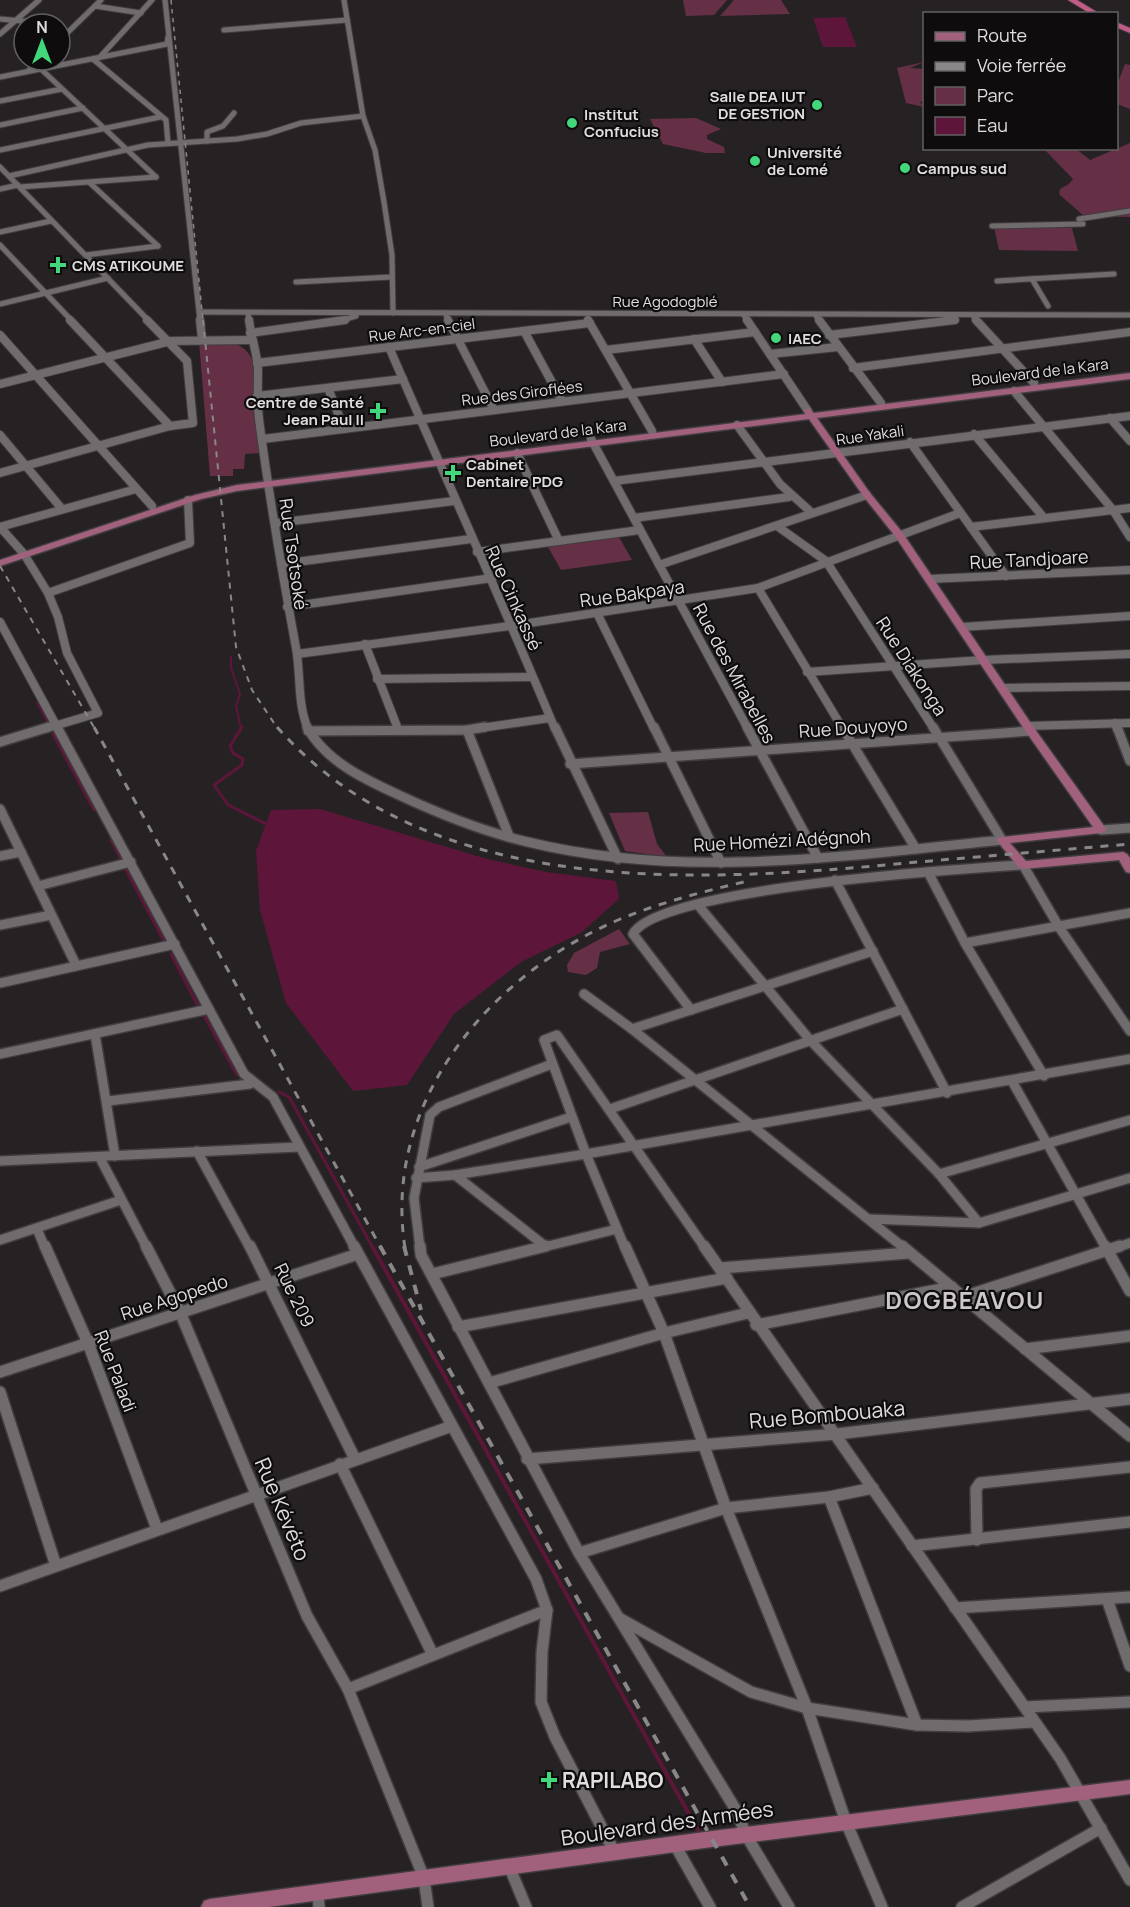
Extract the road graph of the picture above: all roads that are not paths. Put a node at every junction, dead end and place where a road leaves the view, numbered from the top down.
1 (39, 0) edge
2 (101, 0) edge
3 (152, 0) edge
4 (165, 0) edge
5 (344, 0) edge
6 (1064, 0) edge
7 (1072, 0) edge
8 (95, 6) junction
9 (25, 12) edge
10 (1085, 12) edge
11 (1093, 12) edge
12 (141, 13) junction
13 (347, 20) junction
14 (12, 23) edge
15 (72, 26) edge
16 (75, 26) junction
17 (72, 29) edge
18 (224, 30) dead end
19 (0, 34) edge
20 (169, 34) junction
21 (96, 58) junction
22 (72, 63) edge
23 (23, 72) edge
24 (43, 72) edge
25 (0, 77) edge
26 (62, 89) junction
27 (0, 100) edge
28 (83, 108) junction
29 (234, 113) dead end
30 (363, 116) junction
31 (160, 117) junction
32 (0, 125) edge
33 (106, 129) junction
34 (207, 141) junction
35 (168, 142) junction
36 (182, 142) junction
37 (128, 149) junction
38 (0, 150) edge
39 (0, 167) edge
40 (9, 176) junction
41 (90, 183) junction
42 (19, 186) junction
43 (0, 189) edge
44 (1130, 211) edge
45 (51, 221) junction
46 (992, 226) dead end
47 (0, 232) edge
48 (0, 245) edge
49 (86, 255) junction
50 (1114, 274) dead end
51 (391, 277) junction
52 (108, 278) junction
53 (1032, 279) junction
54 (997, 281) dead end
55 (296, 282) dead end
56 (43, 294) junction
57 (0, 304) edge
58 (1048, 306) dead end
59 (200, 312) junction
60 (248, 313) junction
61 (393, 313) junction
62 (445, 313) junction
63 (362, 314) junction
64 (584, 314) junction
65 (743, 314) junction
66 (969, 315) junction
67 (1130, 315) edge
68 (816, 316) junction
69 (590, 323) junction
70 (524, 332) junction
71 (755, 332) junction
72 (1130, 332) edge
73 (0, 335) edge
74 (829, 335) junction
75 (250, 336) junction
76 (195, 339) junction
77 (458, 339) junction
78 (694, 339) junction
79 (171, 341) junction
80 (388, 347) junction
81 (838, 347) junction
82 (1000, 348) junction
83 (606, 350) junction
84 (770, 354) junction
85 (105, 358) junction
86 (257, 363) junction
87 (853, 368) junction
88 (1130, 371) edge
89 (784, 374) junction
90 (35, 375) junction
91 (1130, 376) edge
92 (403, 379) junction
93 (722, 381) junction
94 (1033, 382) junction
95 (0, 384) edge
96 (328, 388) junction
97 (631, 393) junction
98 (1015, 393) junction
99 (257, 396) junction
100 (562, 401) junction
101 (881, 401) junction
102 (494, 410) junction
103 (810, 414) junction
104 (1130, 416) edge
105 (1110, 418) junction
106 (420, 419) junction
107 (737, 425) junction
108 (1043, 425) junction
109 (170, 426) junction
110 (344, 429) junction
111 (652, 431) junction
112 (974, 434) junction
113 (0, 435) edge
114 (263, 439) junction
115 (593, 441) junction
116 (1130, 441) edge
117 (910, 442) junction
118 (99, 447) junction
119 (517, 453) junction
120 (839, 453) junction
121 (437, 459) junction
122 (761, 463) junction
123 (26, 466) junction
124 (0, 473) edge
125 (614, 481) junction
126 (268, 482) junction
127 (136, 489) junction
128 (210, 491) junction
129 (867, 495) junction
130 (789, 496) junction
131 (188, 500) junction
132 (454, 501) junction
133 (151, 504) junction
134 (1130, 508) edge
135 (62, 509) junction
136 (1113, 510) junction
137 (812, 513) junction
138 (960, 513) junction
139 (634, 518) junction
140 (1044, 518) junction
141 (276, 523) junction
142 (777, 526) junction
143 (0, 527) edge
144 (971, 527) junction
145 (640, 530) junction
146 (899, 534) junction
147 (1130, 537) edge
148 (471, 538) junction
149 (559, 541) junction
150 (21, 550) junction
151 (477, 552) junction
152 (0, 557) edge
153 (826, 561) junction
154 (0, 563) edge
155 (281, 564) junction
156 (659, 565) junction
157 (1130, 570) edge
158 (1006, 576) junction
159 (492, 578) junction
160 (929, 579) junction
161 (758, 588) junction
162 (48, 593) junction
163 (679, 601) junction
164 (286, 608) junction
165 (597, 613) junction
166 (1130, 616) edge
167 (0, 622) edge
168 (510, 626) junction
169 (962, 627) junction
170 (365, 645) junction
171 (297, 654) junction
172 (1130, 654) edge
173 (983, 660) junction
174 (895, 666) junction
175 (807, 672) junction
176 (532, 677) junction
177 (377, 679) junction
178 (1130, 686) edge
179 (1003, 688) junction
180 (550, 718) junction
181 (1115, 723) junction
182 (1130, 723) edge
183 (58, 725) junction
184 (398, 729) junction
185 (1029, 729) junction
186 (467, 730) junction
187 (308, 731) junction
188 (939, 737) junction
189 (0, 742) edge
190 (851, 744) junction
191 (760, 750) junction
192 (668, 758) junction
193 (1130, 761) edge
194 (570, 764) junction
195 (361, 775) joint
196 (0, 809) edge
197 (1130, 828) edge
198 (1101, 830) junction
199 (508, 836) junction
200 (1002, 840) junction
201 (916, 849) junction
202 (21, 852) junction
203 (0, 856) edge
204 (1126, 856) edge
205 (818, 858) junction
206 (618, 859) junction
207 (131, 862) junction
208 (721, 863) junction
209 (1023, 865) junction
210 (1130, 869) edge
211 (928, 872) junction
212 (836, 880) junction
213 (38, 886) junction
214 (698, 905) junction
215 (1130, 913) edge
216 (51, 915) junction
217 (0, 925) edge
218 (1059, 927) junction
219 (965, 943) junction
220 (175, 944) junction
221 (873, 951) junction
222 (76, 965) junction
223 (0, 983) edge
224 (765, 984) junction
225 (584, 994) dead end
226 (209, 1009) junction
227 (903, 1009) junction
228 (691, 1010) junction
229 (632, 1029) junction
230 (1130, 1031) edge
231 (95, 1034) junction
232 (810, 1040) junction
233 (0, 1054) edge
234 (1130, 1059) edge
235 (552, 1064) junction
236 (1044, 1076) junction
237 (694, 1080) junction
238 (1012, 1081) junction
239 (250, 1084) junction
240 (947, 1093) junction
241 (108, 1101) junction
242 (870, 1104) junction
243 (610, 1109) junction
244 (571, 1117) junction
245 (1130, 1120) edge
246 (749, 1125) junction
247 (1049, 1145) junction
248 (634, 1146) junction
249 (299, 1147) junction
250 (0, 1150) edge
251 (197, 1151) junction
252 (586, 1154) junction
253 (115, 1156) junction
254 (100, 1158) junction
255 (0, 1163) edge
256 (419, 1167) junction
257 (939, 1174) junction
258 (455, 1175) junction
259 (416, 1178) junction
260 (1130, 1178) edge
261 (1076, 1194) junction
262 (121, 1200) junction
263 (869, 1219) junction
264 (979, 1223) junction
265 (37, 1229) junction
266 (617, 1229) junction
267 (0, 1240) edge
268 (1130, 1243) edge
269 (545, 1246) junction
270 (1108, 1250) junction
271 (908, 1253) junction
272 (358, 1254) junction
273 (724, 1273) junction
274 (432, 1274) junction
275 (270, 1282) junction
276 (952, 1287) junction
277 (1129, 1287) edge
278 (644, 1292) junction
279 (963, 1297) junction
280 (180, 1312) junction
281 (748, 1313) junction
282 (756, 1325) junction
283 (458, 1327) junction
284 (664, 1333) junction
285 (1130, 1336) edge
286 (88, 1343) junction
287 (1025, 1349) junction
288 (0, 1372) edge
289 (489, 1383) junction
290 (0, 1392) edge
291 (1130, 1399) edge
292 (1093, 1405) junction
293 (452, 1426) junction
294 (837, 1434) junction
295 (1130, 1436) edge
296 (702, 1445) junction
297 (355, 1459) junction
298 (527, 1459) junction
299 (340, 1464) junction
300 (1130, 1467) edge
301 (873, 1488) junction
302 (255, 1496) junction
303 (829, 1497) junction
304 (726, 1508) junction
305 (1130, 1522) edge
306 (157, 1529) junction
307 (977, 1539) junction
308 (912, 1546) junction
309 (579, 1553) junction
310 (56, 1566) junction
311 (0, 1586) edge
312 (1130, 1597) edge
313 (1107, 1599) junction
314 (955, 1608) junction
315 (547, 1610) junction
316 (617, 1616) junction
317 (433, 1655) junction
318 (1130, 1666) edge
319 (348, 1689) junction
320 (1130, 1702) edge
321 (1025, 1707) junction
322 (807, 1708) junction
323 (1034, 1722) junction
324 (917, 1725) junction
325 (1130, 1787) edge
326 (1080, 1793) junction
327 (846, 1822) junction
328 (1101, 1828) junction
329 (746, 1835) junction
330 (675, 1845) junction
331 (615, 1853) junction
332 (509, 1866) junction
333 (424, 1878) junction
334 (1130, 1880) edge
335 (318, 1900) edge
336 (220, 1906) edge
337 (968, 1906) edge
338 (428, 1907) edge
339 (526, 1907) edge
340 (710, 1907) edge
341 (789, 1907) edge
342 (882, 1907) edge

1 - 9 street
2 - 8 street
3 - 12 street
4 - 20 street
5 - 13 street
6 - 10 highway
7 - 11 highway
8 - 12 street
8 - 16 street
12 - 21 street
13 - 18 street
13 - 30 street
14 - 19 street
15 - 16 street
16 - 17 street
20 - 21 street
20 - 36 street
21 - 22 street
21 - 31 street
23 - 25 street
24 - 26 street
26 - 27 street
26 - 28 street
28 - 32 street
28 - 33 street
29 - 34 street
30 - 34 street
30 - 51 street
31 - 33 street
31 - 35 street
33 - 37 street
33 - 38 street
34 - 36 street
35 - 36 street
35 - 37 street
36 - 59 street
37 - 40 street
37 - 41 street
39 - 40 street
40 - 42 street
41 - 42 street
41 - 49 street
42 - 43 street
42 - 45 street
44 - 46 street
45 - 47 street
45 - 49 street
48 - 56 street
49 - 52 street
50 - 53 street
51 - 55 street
51 - 61 street
52 - 56 street
52 - 79 street
53 - 54 street
53 - 58 street
56 - 57 street
56 - 85 street
59 - 60 street, Rue Agodogblé
59 - 76 street
60 - 63 street, Rue Agodogblé
60 - 75 street, Rue Tsotsoké
61 - 62 street, Rue Agodogblé
61 - 63 street, Rue Agodogblé
62 - 64 street, Rue Agodogblé
62 - 77 street
63 - 75 street
64 - 65 street, Rue Agodogblé
64 - 69 street
65 - 68 street, Rue Agodogblé
65 - 71 street
66 - 67 street, Rue Agodogblé
66 - 68 street, Rue Agodogblé
66 - 74 street
66 - 82 street
68 - 74 street
69 - 70 street, Rue Arc-en-ciel
69 - 83 street
70 - 77 street, Rue Arc-en-ciel
70 - 100 street
71 - 78 street
71 - 84 street
72 - 82 street
73 - 90 street
74 - 81 street
75 - 76 street
75 - 86 street, Rue Tsotsoké
76 - 79 street
77 - 80 street, Rue Arc-en-ciel
77 - 102 street
78 - 83 street
78 - 93 street
79 - 85 street
79 - 109 street
80 - 86 street, Rue Arc-en-ciel
80 - 92 street, Rue Cinkassé
81 - 84 street
81 - 87 street
82 - 87 street
82 - 94 street
83 - 97 street
84 - 89 street
85 - 90 street
85 - 109 street
86 - 99 street, Rue Tsotsoké
87 - 101 street
88 - 94 main road, Boulevard de la Kara
89 - 93 street, Rue des Giroflées
89 - 103 street
90 - 95 street
90 - 118 street
91 - 98 main road, Boulevard de la Kara
92 - 96 street
92 - 106 street, Rue Cinkassé
93 - 97 street, Rue des Giroflées
94 - 101 main road, Boulevard de la Kara
96 - 99 street
96 - 110 street
97 - 100 street, Rue des Giroflées
97 - 111 street
98 - 103 main road, Boulevard de la Kara
98 - 108 street
99 - 114 street, Rue Tsotsoké
100 - 102 street, Rue des Giroflées
101 - 103 main road, Boulevard de la Kara
102 - 106 street, Rue des Giroflées
103 - 107 main road, Boulevard de la Kara
103 - 111 main road, Boulevard de la Kara
103 - 120 main road
104 - 105 street, Rue Yakali
105 - 108 street, Rue Yakali
105 - 116 street
106 - 110 street, Rue des Giroflées
106 - 121 street, Rue Cinkassé
107 - 115 main road, Boulevard de la Kara
107 - 122 street
108 - 112 street, Rue Yakali
108 - 136 street
109 - 118 street
110 - 114 street, Rue des Giroflées
111 - 115 main road, Boulevard de la Kara
112 - 117 street, Rue Yakali
112 - 140 street
113 - 123 street
114 - 126 street, Rue Tsotsoké
115 - 119 main road, Boulevard de la Kara
115 - 121 main road, Boulevard de la Kara
115 - 125 street, Rue des Mirabelles
117 - 120 street, Rue Yakali
117 - 138 street
118 - 123 street
118 - 127 street
119 - 121 main road, Boulevard de la Kara
119 - 149 street
120 - 122 street, Rue Yakali
120 - 129 main road
121 - 126 main road, Boulevard de la Kara
121 - 132 street, Rue Cinkassé
122 - 125 street, Rue Yakali
122 - 130 street
123 - 124 street
123 - 135 street
125 - 139 street, Rue des Mirabelles
126 - 128 main road, Boulevard de la Kara
126 - 141 street, Rue Tsotsoké
127 - 133 street
127 - 135 street
128 - 131 main road, Boulevard de la Kara
128 - 133 main road, Boulevard de la Kara
129 - 137 street
129 - 146 main road
130 - 137 street
130 - 139 street
131 - 150 main road, Boulevard de la Kara
131 - 162 street
132 - 141 street
132 - 148 street, Rue Cinkassé
133 - 150 main road, Boulevard de la Kara
134 - 136 street
135 - 143 street
136 - 140 street
136 - 147 street
137 - 142 street
138 - 144 street
138 - 146 street, Rue Bakpaya
139 - 145 street, Rue des Mirabelles
140 - 144 street
141 - 155 street, Rue Tsotsoké
142 - 153 street, Rue Diakonga
142 - 156 street
143 - 150 street
144 - 158 street
145 - 149 street
145 - 156 street, Rue des Mirabelles
146 - 153 street, Rue Bakpaya
146 - 160 main road
148 - 151 street, Rue Cinkassé
148 - 155 street
149 - 151 street
150 - 152 main road, Boulevard de la Kara
150 - 154 main road, Boulevard de la Kara
150 - 162 street
151 - 159 street, Rue Cinkassé
153 - 161 street, Rue Bakpaya
153 - 174 street, Rue Diakonga
155 - 164 street, Rue Tsotsoké
156 - 163 street, Rue des Mirabelles
157 - 158 street, Rue Tandjoare
158 - 160 street, Rue Tandjoare
159 - 164 street
159 - 168 street, Rue Cinkassé
160 - 169 main road
161 - 163 street, Rue Bakpaya
161 - 175 street
162 - 183 street
163 - 165 street, Rue Bakpaya
163 - 191 street, Rue des Mirabelles
164 - 171 street, Rue Tsotsoké
165 - 168 street, Rue Bakpaya
165 - 192 street
166 - 169 street
167 - 183 street
168 - 170 street, Rue Bakpaya
168 - 176 street, Rue Cinkassé
169 - 173 main road
170 - 171 street, Rue Bakpaya
170 - 177 street
171 - 187 street, Rue Tsotsoké
172 - 173 street
173 - 174 street
173 - 179 main road
174 - 175 street
174 - 188 street, Rue Diakonga
175 - 190 street
176 - 177 street
176 - 180 street, Rue Cinkassé
177 - 184 street
178 - 179 street
179 - 185 main road
180 - 186 street
180 - 194 street, Rue Cinkassé
181 - 182 street, Rue Douyoyo
181 - 185 street, Rue Douyoyo
181 - 193 street
183 - 189 street
183 - 207 street
184 - 186 street
184 - 187 street
185 - 188 street, Rue Douyoyo
185 - 198 main road
186 - 199 street
187 - 195 street, Rue Tsotsoké
188 - 190 street, Rue Douyoyo
188 - 200 street, Rue Diakonga
190 - 191 street, Rue Douyoyo
190 - 201 street
191 - 192 street, Rue Douyoyo
191 - 205 street, Rue des Mirabelles
192 - 194 street, Rue Douyoyo
192 - 208 street
194 - 206 street, Rue Cinkassé
195 - 199 street, Rue Homézi Adégnoh
196 - 202 street
197 - 198 street
198 - 200 main road
199 - 206 street, Rue Homézi Adégnoh
200 - 201 street, Rue Homézi Adégnoh
200 - 209 main road
201 - 205 street, Rue Homézi Adégnoh
202 - 203 street
202 - 213 street
204 - 209 main road
204 - 210 main road
205 - 208 street, Rue Homézi Adégnoh
206 - 208 street, Rue Homézi Adégnoh
207 - 213 street
207 - 220 street
209 - 211 street
209 - 218 street
211 - 212 street
211 - 219 street
212 - 214 street
212 - 221 street
213 - 216 street
214 - 224 street
214 - 228 street
215 - 218 street
216 - 217 street
216 - 222 street
218 - 219 street
218 - 230 street
219 - 236 street
220 - 222 street
220 - 226 street
221 - 224 street
221 - 227 street
222 - 223 street
224 - 228 street
224 - 232 street
225 - 229 street
226 - 231 street
226 - 239 street
227 - 232 street
227 - 240 street
228 - 229 street
229 - 237 street
231 - 233 street
231 - 241 street
232 - 237 street
232 - 242 street
234 - 236 street
235 - 243 street
235 - 244 street
235 - 256 street
236 - 238 street
237 - 243 street
237 - 246 street
238 - 240 street
238 - 247 street
239 - 241 street
239 - 249 street
240 - 242 street
241 - 253 street
242 - 246 street
242 - 257 street
243 - 248 street
244 - 252 street
244 - 256 street
245 - 247 street
246 - 248 street
246 - 263 street
247 - 257 street
247 - 261 street
248 - 252 street
248 - 273 street
249 - 251 street
249 - 272 street
250 - 255 street
251 - 253 street
251 - 275 street, Rue 209
252 - 258 street
252 - 266 street
253 - 254 street
254 - 255 street
254 - 262 street, Rue Kévéto
256 - 259 street
257 - 264 street
258 - 259 street
258 - 269 street
259 - 274 street
260 - 261 street
261 - 264 street
261 - 270 street
262 - 265 street
262 - 280 street, Rue Kévéto
263 - 264 street
263 - 271 street
265 - 267 street
265 - 286 street, Rue Paladi
266 - 269 street
266 - 278 street
268 - 270 street
269 - 274 street
270 - 277 street
270 - 279 street
271 - 273 street
271 - 276 street
272 - 275 street, Rue Agopedo
272 - 293 street
273 - 278 street
273 - 281 street
274 - 283 street
275 - 280 street, Rue Agopedo
275 - 297 street, Rue 209
276 - 279 street
276 - 282 street
278 - 283 street
278 - 284 street
279 - 287 street
280 - 286 street, Rue Agopedo
280 - 302 street, Rue Kévéto
281 - 282 street
281 - 284 street
282 - 294 street
283 - 289 street
284 - 289 street
284 - 296 street
285 - 287 street
286 - 288 street, Rue Agopedo
286 - 306 street, Rue Paladi
287 - 292 street
289 - 298 street
290 - 310 street
291 - 292 street, Rue Bombouaka
292 - 294 street, Rue Bombouaka
292 - 295 street
293 - 297 street
293 - 315 street
294 - 296 street, Rue Bombouaka
294 - 301 street
296 - 298 street, Rue Bombouaka
296 - 304 street
297 - 299 street
298 - 309 street
299 - 302 street
299 - 317 street
300 - 307 street
301 - 303 street
301 - 308 street
302 - 306 street
302 - 319 street, Rue Kévéto
303 - 304 street
303 - 324 street
304 - 309 street
304 - 322 street
305 - 307 street
306 - 310 street
307 - 308 street
308 - 314 street
309 - 316 street
310 - 311 street
312 - 313 street
313 - 314 street
313 - 318 street
314 - 321 street
315 - 317 street
315 - 331 street
316 - 322 street
316 - 329 street
317 - 319 street
319 - 333 street, Rue Kévéto
320 - 321 street
321 - 323 street
322 - 324 street
322 - 327 street
323 - 324 street
323 - 326 street
325 - 326 main road, Boulevard des Armées
326 - 327 main road, Boulevard des Armées
326 - 328 street
327 - 329 main road, Boulevard des Armées
327 - 342 street
328 - 334 street
328 - 337 street
329 - 330 main road, Boulevard des Armées
329 - 341 street
330 - 331 main road, Boulevard des Armées
330 - 340 street
331 - 332 main road, Boulevard des Armées
332 - 333 main road, Boulevard des Armées
332 - 339 street
333 - 335 main road, Boulevard des Armées
333 - 338 street, Rue Kévéto
335 - 336 main road, Boulevard des Armées

